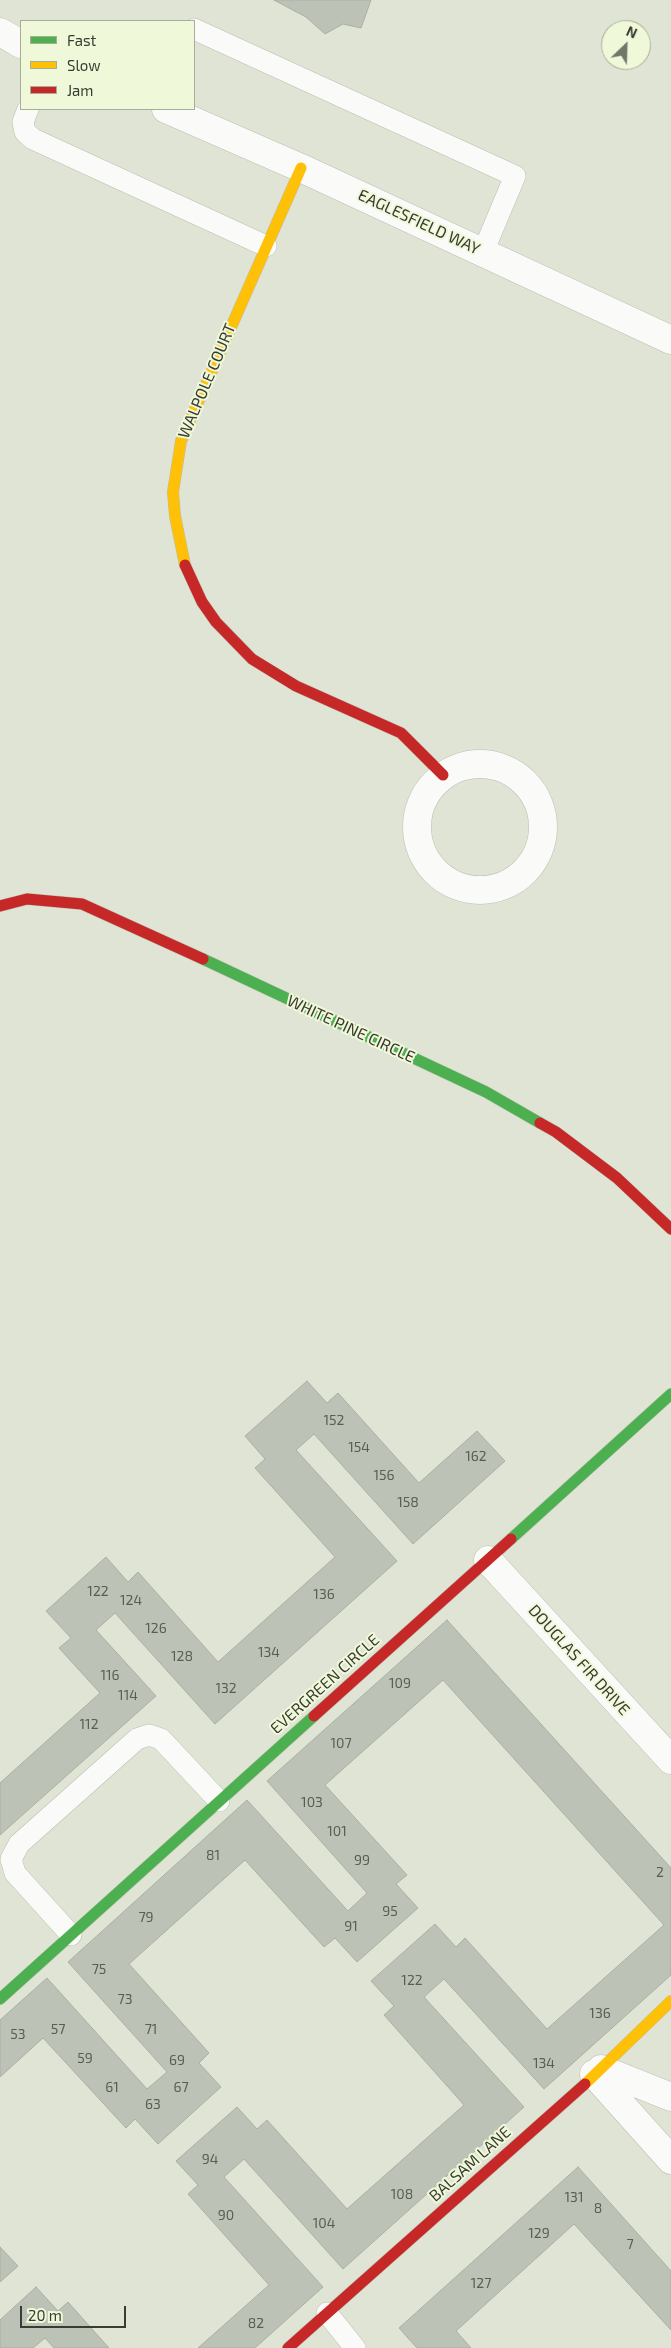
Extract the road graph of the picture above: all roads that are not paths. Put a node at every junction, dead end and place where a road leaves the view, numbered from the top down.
1 (195, 29) edge
2 (0, 32) edge
3 (20, 43) edge
4 (28, 110) edge
5 (168, 110) edge
6 (301, 168) junction
7 (266, 246) junction
8 (483, 252) junction
9 (671, 340) edge
10 (443, 775) junction
11 (0, 906) edge
12 (671, 1229) edge
13 (671, 1394) edge
14 (488, 1560) junction
15 (671, 1760) edge
16 (219, 1801) junction
17 (71, 1935) junction
18 (0, 1999) edge
19 (671, 2001) edge
20 (598, 2072) junction
21 (671, 2097) edge
22 (671, 2160) edge
23 (327, 2313) junction
24 (288, 2348) edge
25 (355, 2348) edge

1 - 8 lane
2 - 3 street
4 - 7 lane
5 - 6 street, EAGLESFIELD WAY
6 - 7 street, WALPOLE COURT
6 - 8 street, EAGLESFIELD WAY
7 - 10 street, WALPOLE COURT
8 - 9 street, EAGLESFIELD WAY
10 - 10 street
11 - 12 street, WHITE PINE CIRCLE
13 - 14 street, EVERGREEN CIRCLE
14 - 15 street, DOUGLAS FIR DRIVE
14 - 16 street, EVERGREEN CIRCLE
16 - 17 street, EVERGREEN CIRCLE
16 - 17 lane
17 - 18 street, EVERGREEN CIRCLE
19 - 20 street, BALSAM LANE
20 - 21 street
20 - 22 street
20 - 23 street, BALSAM LANE
23 - 24 street, BALSAM LANE
23 - 25 lane

